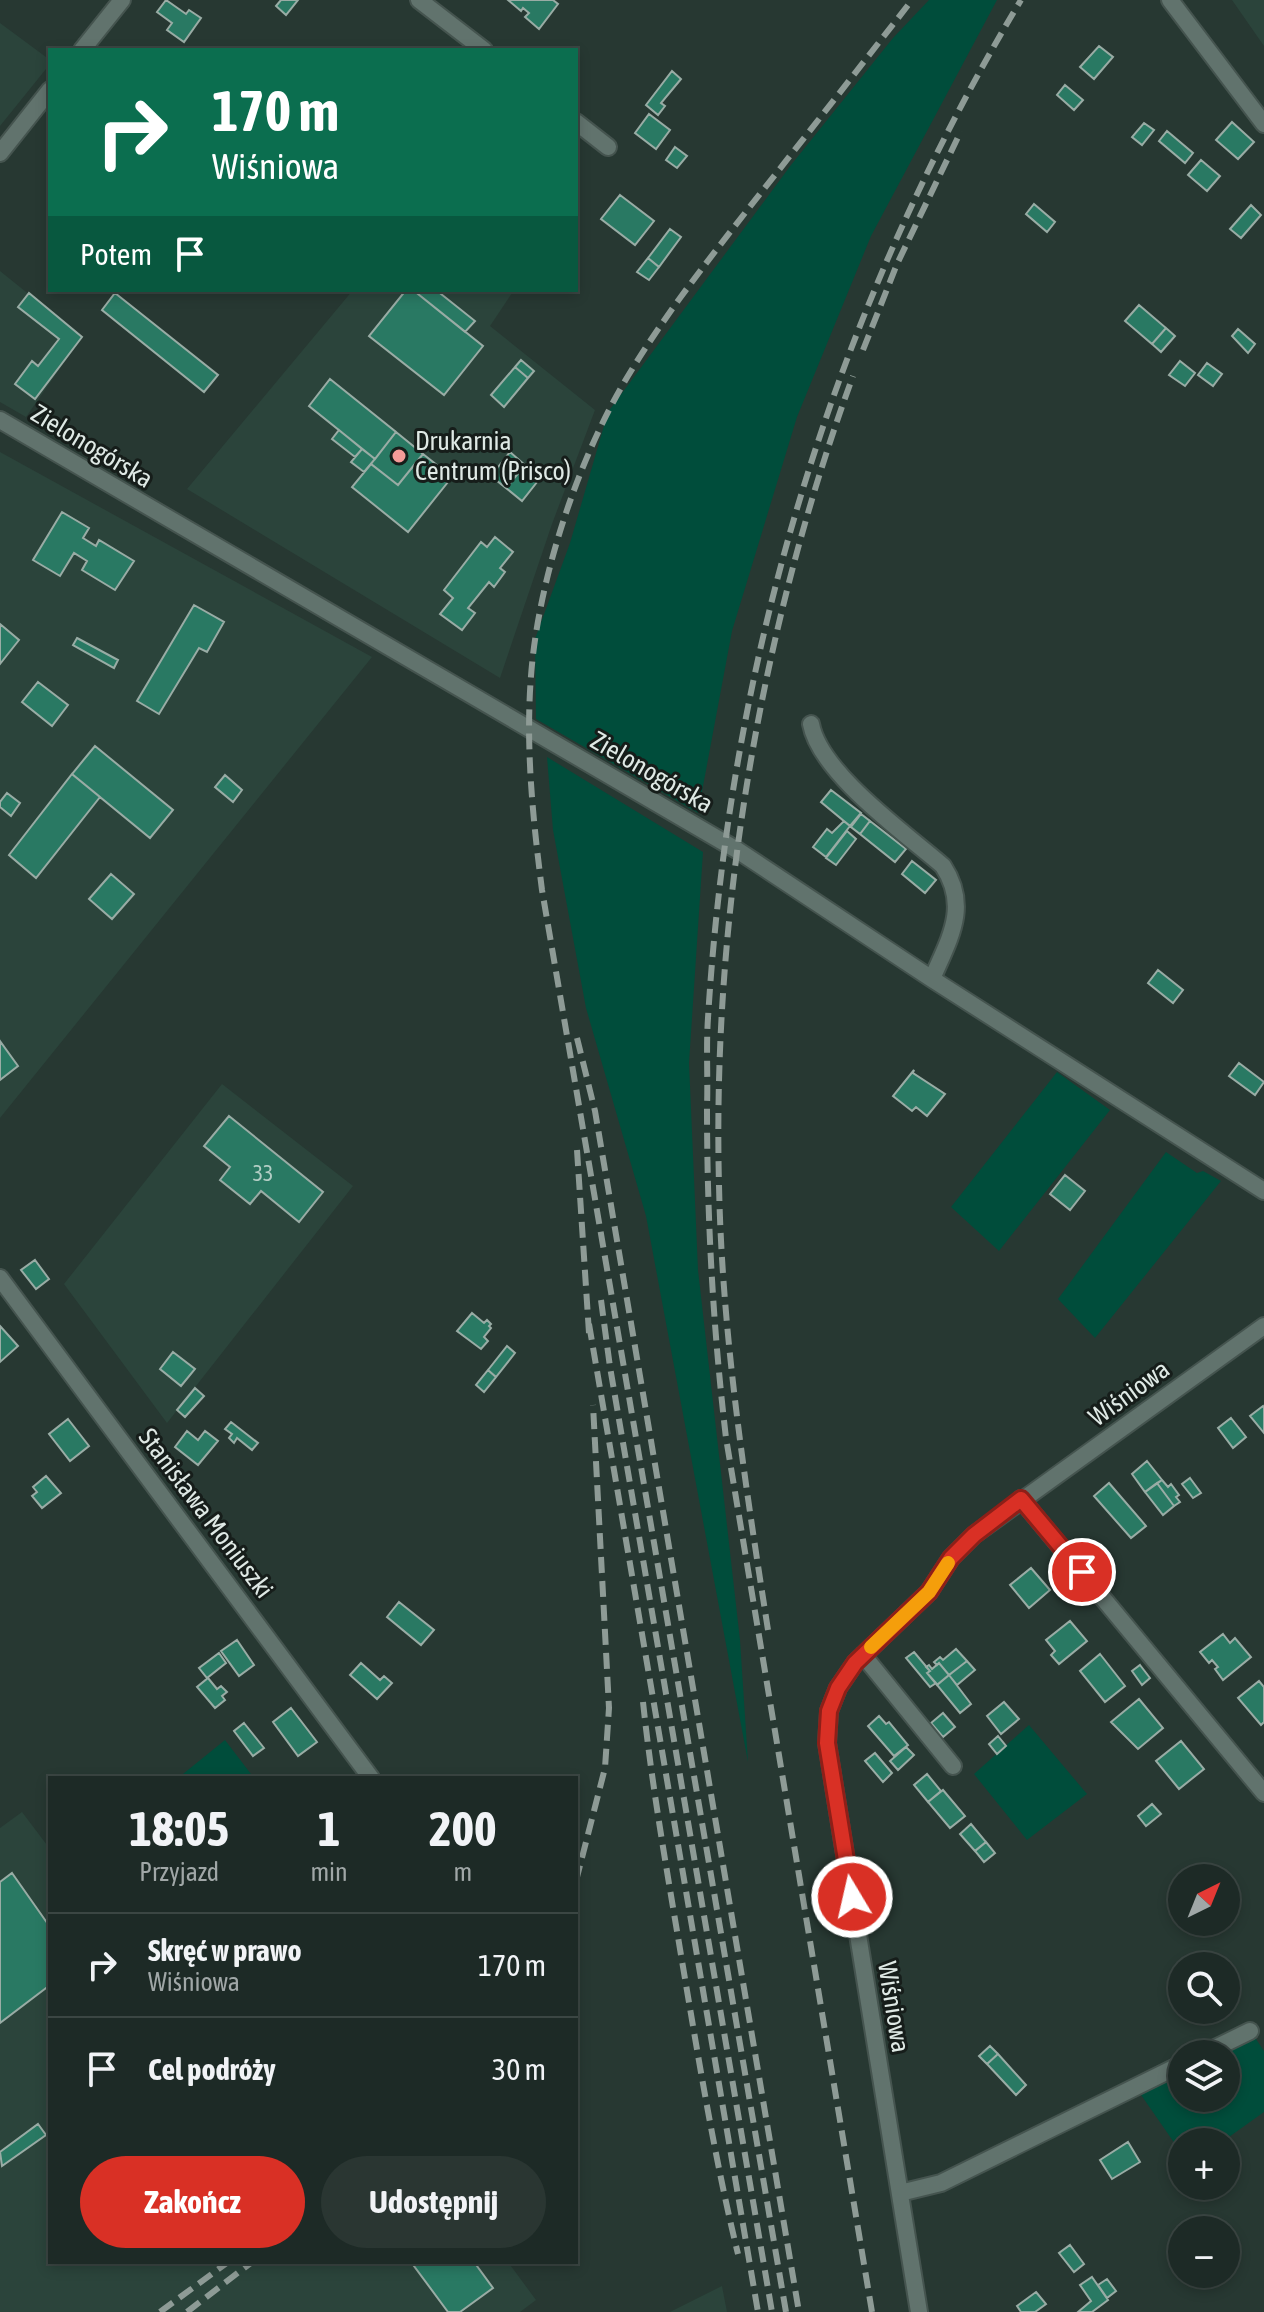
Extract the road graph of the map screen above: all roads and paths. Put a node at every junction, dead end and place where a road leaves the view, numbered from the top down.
1 (122, 0) edge
2 (419, 0) edge
3 (1170, 0) edge
4 (84, 48) edge
5 (481, 48) edge
6 (48, 93) edge
7 (578, 124) edge
8 (1264, 124) edge
9 (608, 147) dead end
10 (0, 153) edge
11 (0, 420) edge
12 (811, 724) dead end
13 (932, 979) junction
14 (1264, 1191) edge
15 (0, 1278) edge
16 (1264, 1326) edge
17 (1021, 1499) junction
18 (863, 1655) junction
19 (953, 1766) dead end
20 (370, 1776) edge
21 (1264, 1793) edge
22 (1250, 2031) dead end
23 (1232, 2040) edge
24 (1168, 2071) edge
25 (900, 2193) junction
26 (919, 2312) edge

1 - 4 street
2 - 5 street
3 - 8 street
6 - 10 street
7 - 9 street
11 - 13 street, Zielonogórska
12 - 13 street
13 - 14 street, Zielonogórska
15 - 20 street, Stanisława Moniuszki
16 - 17 street, Wiśniowa
17 - 18 street, Wiśniowa
17 - 21 street
18 - 19 street
18 - 25 street, Wiśniowa
22 - 23 street
24 - 25 street
25 - 26 street, Wiśniowa

